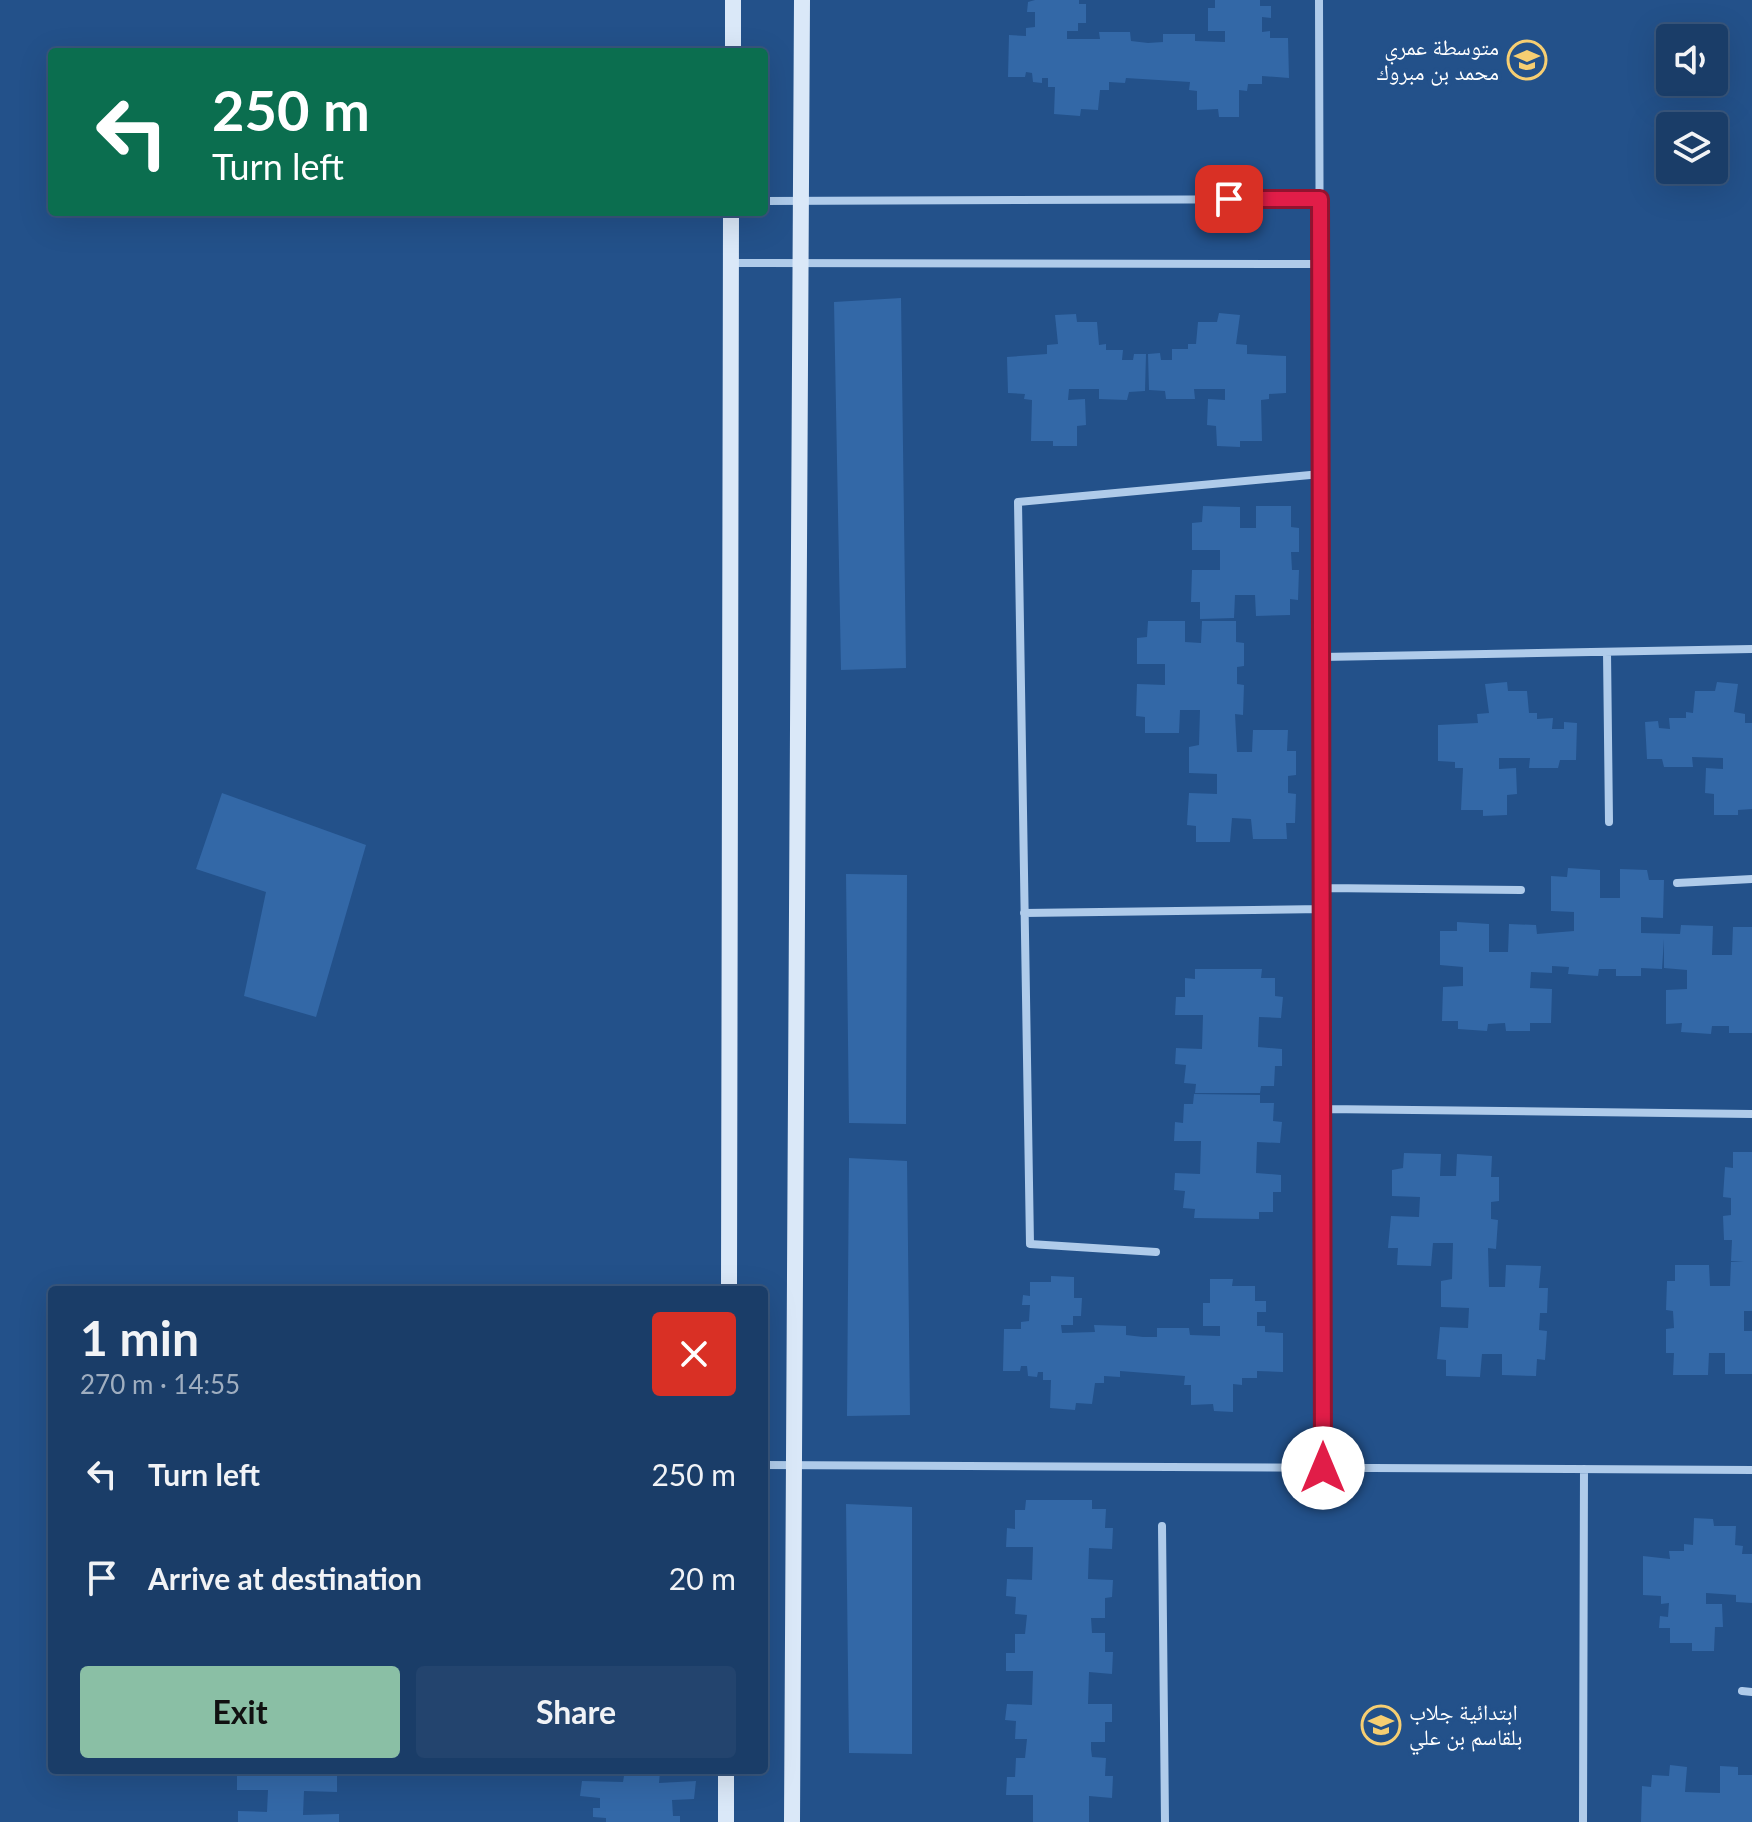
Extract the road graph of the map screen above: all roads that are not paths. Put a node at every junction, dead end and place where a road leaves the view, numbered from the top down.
1 (733, 0) edge
2 (802, 0) edge
3 (1319, 0) edge
4 (733, 48) edge
5 (1320, 199) junction
6 (768, 201) edge
7 (803, 201) junction
8 (731, 216) edge
9 (731, 263) junction
10 (802, 263) junction
11 (1320, 264) junction
12 (1321, 474) junction
13 (1752, 649) edge
14 (1607, 652) junction
15 (1322, 657) junction
16 (1609, 822) dead end
17 (1752, 879) edge
18 (1677, 883) dead end
19 (1323, 888) junction
20 (1521, 890) dead end
21 (1323, 909) junction
22 (1024, 913) junction
23 (1324, 1109) junction
24 (1752, 1114) edge
25 (1156, 1252) dead end
26 (729, 1286) edge
27 (768, 1465) edge
28 (796, 1466) junction
29 (1323, 1468) junction
30 (1584, 1469) junction
31 (1752, 1470) edge
32 (1162, 1526) dead end
33 (726, 1774) edge
34 (726, 1822) edge
35 (792, 1822) edge
36 (1165, 1822) edge
37 (1583, 1822) edge

1 - 4 street
2 - 7 street
3 - 5 street
5 - 7 street
5 - 11 street
6 - 7 street
7 - 10 street
8 - 9 street
9 - 10 street
9 - 26 street
10 - 11 street
10 - 28 street
11 - 12 street
12 - 15 street
12 - 22 street
13 - 14 street
14 - 15 street
14 - 16 street
15 - 19 street
17 - 18 street
19 - 20 street
19 - 21 street
21 - 22 street
21 - 23 street
22 - 25 street
23 - 24 street
23 - 29 street
27 - 28 street
28 - 29 street
28 - 35 street
29 - 30 street
30 - 31 street
30 - 37 street
32 - 36 street
33 - 34 street

